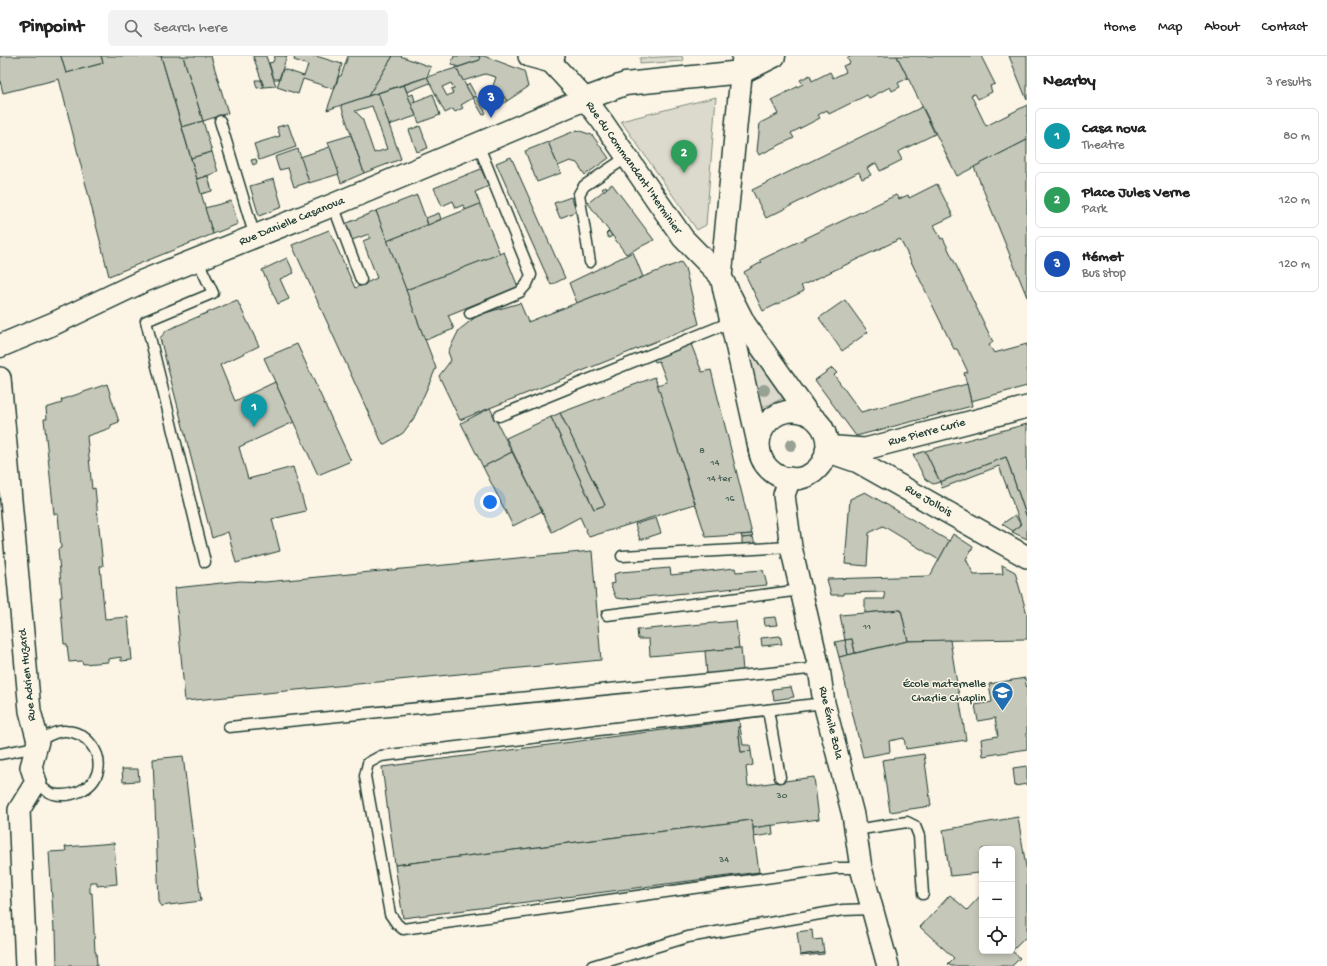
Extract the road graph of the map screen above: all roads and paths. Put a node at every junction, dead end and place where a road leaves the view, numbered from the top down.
1 (529, 56) edge
2 (774, 56) edge
3 (551, 58) edge
4 (743, 64) edge
5 (585, 99) junction
6 (220, 121) dead end
7 (478, 144) junction
8 (627, 158) junction
9 (332, 205) junction
10 (255, 237) junction
11 (198, 261) junction
12 (590, 262) dead end
13 (721, 277) junction
14 (361, 280) dead end
15 (470, 313) dead end
16 (731, 322) junction
17 (0, 346) edge
18 (0, 378) edge
19 (1027, 407) edge
20 (810, 415) junction
21 (499, 416) dead end
22 (826, 448) junction
23 (760, 452) junction
24 (790, 478) junction
25 (791, 547) junction
26 (622, 556) dead end
27 (1027, 557) edge
28 (205, 562) dead end
29 (801, 590) junction
30 (607, 616) dead end
31 (819, 668) junction
32 (824, 703) junction
33 (768, 710) junction
34 (229, 727) dead end
35 (37, 744) junction
36 (0, 754) edge
37 (780, 778) dead end
38 (36, 782) junction
39 (855, 830) junction
40 (861, 868) junction
41 (923, 894) dead end
42 (873, 909) junction
43 (26, 966) edge
44 (592, 966) edge
45 (888, 966) edge

1 - 3 street
2 - 4 main road
3 - 5 street, Rue du Commandant l'Herminier
4 - 5 main road, Rue Danielle Casanova
4 - 13 street
5 - 7 main road, Rue Danielle Casanova
5 - 8 street, Rue du Commandant l'Herminier
6 - 10 lane
7 - 9 main road, Rue Danielle Casanova
7 - 15 lane
8 - 12 lane
8 - 13 street, Rue du Commandant l'Herminier
9 - 10 main road, Rue Danielle Casanova
9 - 14 lane
10 - 11 main road, Rue Danielle Casanova
11 - 17 main road, Rue Danielle Casanova
11 - 28 lane
13 - 16 street
13 - 20 street
16 - 21 lane
16 - 23 street
18 - 35 street, Rue Adrien Huzard
19 - 22 street, Rue Pierre Curie
20 - 22 street
20 - 23 street
22 - 24 street
22 - 27 street, Rue Jollois
23 - 24 street
24 - 25 street, Rue Émile Zola
25 - 26 lane
25 - 29 street, Rue Émile Zola
29 - 30 lane
29 - 31 street, Rue Émile Zola
31 - 32 street, Rue Émile Zola
31 - 34 lane
32 - 33 lane
32 - 39 street, Rue Émile Zola
33 - 37 lane
33 - 40 lane
35 - 36 lane
35 - 38 street, Rue Adrien Huzard
35 - 38 lane
38 - 43 street
39 - 40 street, Rue Émile Zola
39 - 41 lane
40 - 42 street, Rue Émile Zola
42 - 44 lane
42 - 45 street, Rue Émile Zola

